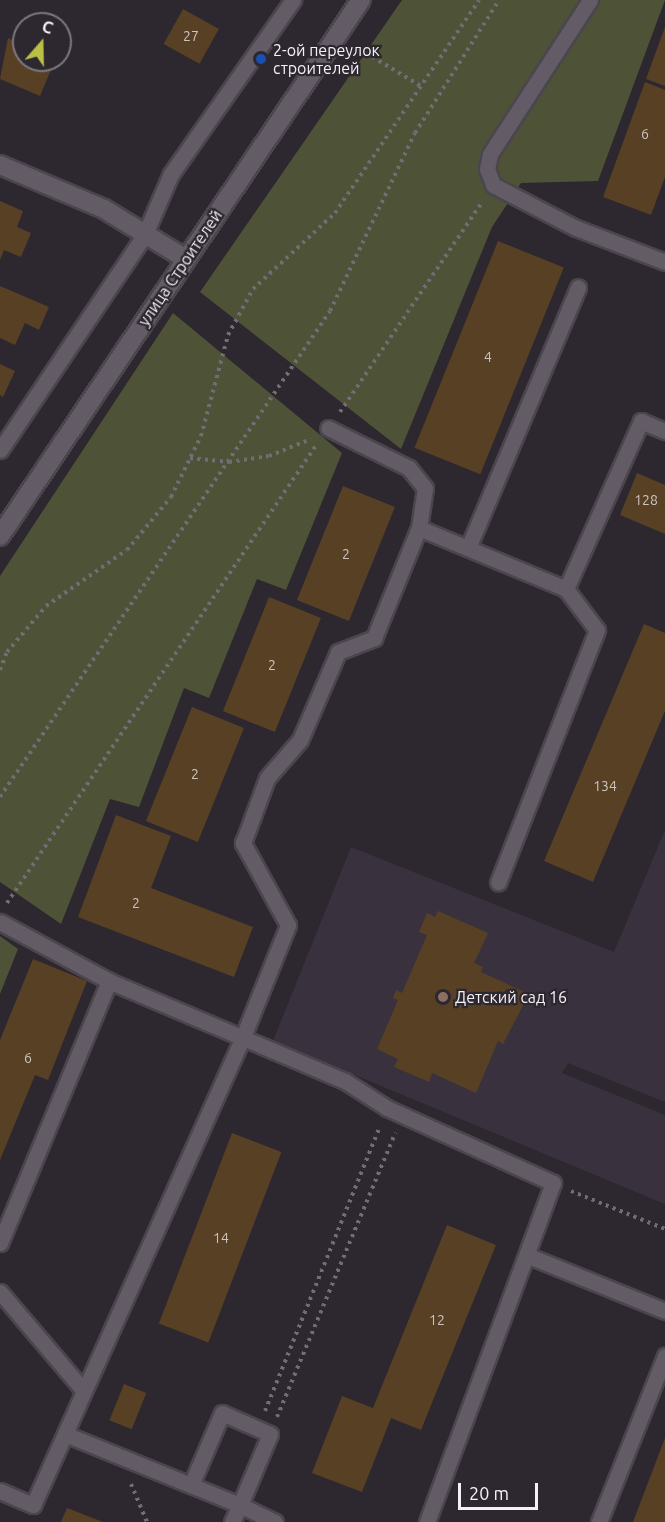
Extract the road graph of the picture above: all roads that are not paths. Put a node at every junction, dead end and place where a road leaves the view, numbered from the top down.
1 (293, 0) edge
2 (361, 0) edge
3 (590, 0) edge
4 (0, 165) edge
5 (146, 234) junction
6 (186, 259) junction
7 (665, 262) edge
8 (578, 287) dead end
9 (328, 428) road end
10 (665, 431) edge
11 (0, 450) edge
12 (419, 528) junction
13 (0, 536) edge
14 (468, 548) junction
15 (566, 589) junction
16 (498, 882) dead end
17 (0, 922) edge
18 (109, 981) junction
19 (242, 1039) junction
20 (0, 1243) edge
21 (529, 1256) junction
22 (0, 1292) edge
23 (665, 1311) edge
24 (665, 1356) edge
25 (83, 1390) junction
26 (65, 1434) junction
27 (191, 1485) junction
28 (0, 1491) edge
29 (240, 1505) junction
30 (232, 1522) edge
31 (275, 1522) edge
32 (427, 1522) edge
33 (599, 1522) edge

1 - 5 lane
2 - 6 street, улица Строителей
3 - 7 lane
4 - 5 street
5 - 6 street
5 - 11 lane
6 - 13 street, улица Строителей
8 - 14 lane
9 - 12 lane
10 - 15 lane
12 - 14 lane
12 - 19 lane
14 - 15 lane
15 - 16 lane
17 - 18 lane
18 - 19 lane
18 - 20 lane
19 - 21 lane
19 - 25 lane
21 - 23 lane
21 - 32 lane
22 - 25 lane
24 - 33 lane
25 - 26 lane
26 - 27 lane
26 - 28 lane
27 - 29 lane
27 - 29 lane
29 - 30 lane
29 - 31 lane

